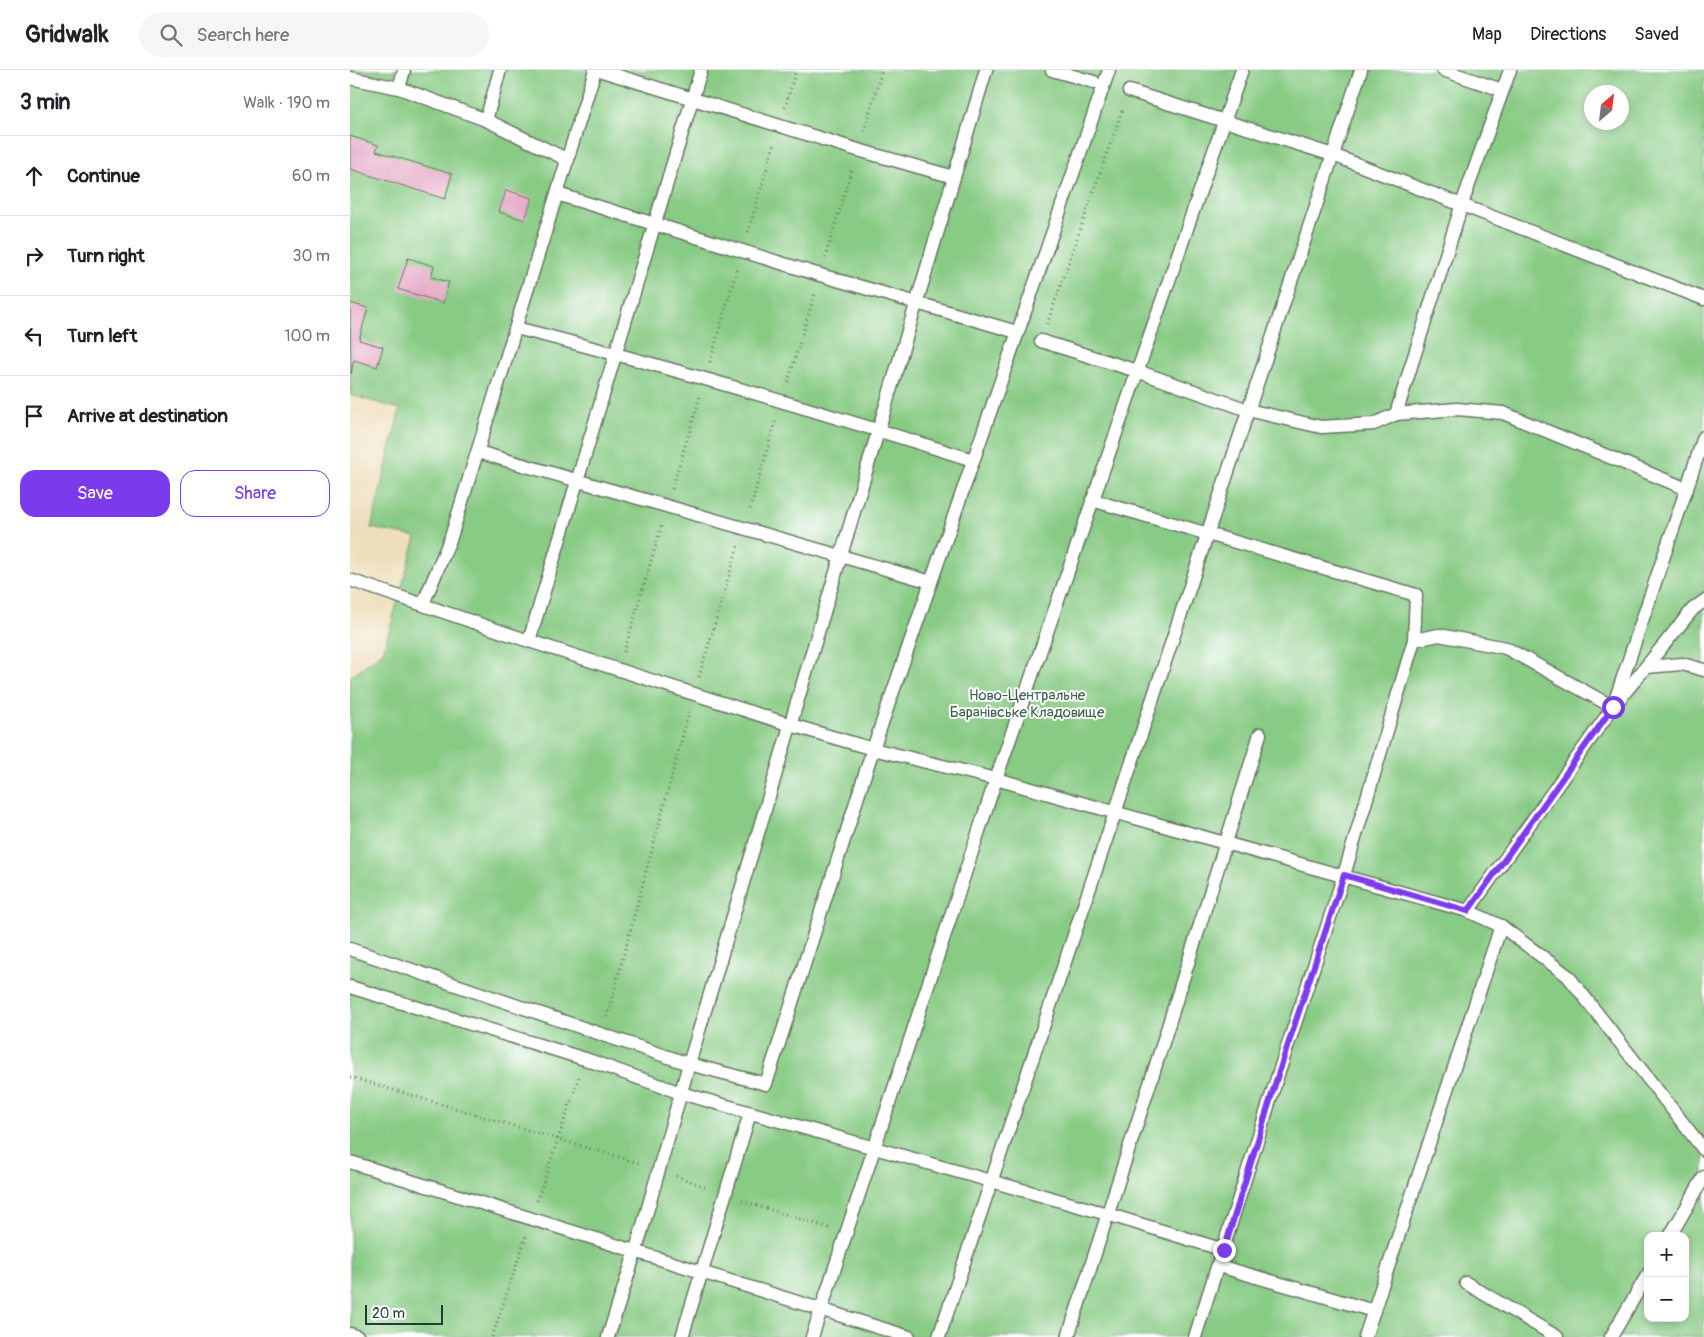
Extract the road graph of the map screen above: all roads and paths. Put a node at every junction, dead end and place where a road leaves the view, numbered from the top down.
1 (404, 70) edge
2 (500, 70) edge
3 (597, 70) edge
4 (701, 70) edge
5 (882, 70) edge
6 (986, 70) edge
7 (1052, 70) edge
8 (1109, 70) edge
9 (1242, 70) edge
10 (1361, 70) edge
11 (1442, 70) edge
12 (1510, 70) edge
13 (350, 78) edge
14 (1094, 82) dead end
15 (399, 88) junction
16 (1502, 90) junction
17 (1129, 91) joint
18 (692, 100) junction
19 (486, 120) junction
20 (1223, 120) junction
21 (858, 150) junction
22 (1333, 155) junction
23 (568, 160) junction
24 (954, 177) junction
25 (557, 194) junction
26 (1462, 204) junction
27 (655, 224) junction
28 (820, 275) junction
29 (1704, 299) edge
30 (917, 303) junction
31 (516, 328) junction
32 (1018, 332) junction
33 (1041, 341) joint
34 (617, 353) junction
35 (1137, 371) junction
36 (782, 400) junction
37 (1248, 410) junction
38 (1396, 414) junction
39 (880, 430) junction
40 (1704, 437) edge
41 (478, 452) junction
42 (973, 460) junction
43 (578, 481) junction
44 (1687, 489) junction
45 (1092, 500) junction
46 (744, 528) junction
47 (1207, 535) junction
48 (842, 556) junction
49 (350, 580) edge
50 (931, 582) junction
51 (1704, 601) edge
52 (422, 604) junction
53 (1414, 640) junction
54 (529, 641) junction
55 (1646, 667) junction
56 (1704, 670) edge
57 (694, 693) junction
58 (1613, 707) junction
59 (791, 725) junction
60 (1260, 734) dead end
61 (873, 749) junction
62 (996, 779) junction
63 (1115, 813) junction
64 (1226, 843) junction
65 (1344, 875) junction
66 (1468, 911) junction
67 (1502, 926) junction
68 (350, 949) edge
69 (350, 987) edge
70 (602, 1034) junction
71 (688, 1064) junction
72 (350, 1077) edge
73 (681, 1093) junction
74 (750, 1113) junction
75 (874, 1149) junction
76 (1704, 1150) edge
77 (350, 1162) edge
78 (660, 1169) junction
79 (1704, 1178) edge
80 (990, 1182) junction
81 (725, 1195) junction
82 (1106, 1214) junction
83 (1672, 1232) edge
84 (846, 1233) junction
85 (636, 1250) junction
86 (1224, 1250) junction
87 (1218, 1266) junction
88 (702, 1272) junction
89 (1646, 1277) edge
90 (1466, 1283) dead end
91 (821, 1309) junction
92 (1374, 1311) junction
93 (350, 1334) edge
94 (358, 1337) edge
95 (608, 1337) edge
96 (682, 1337) edge
97 (812, 1337) edge
98 (909, 1337) edge
99 (939, 1337) edge
100 (1068, 1337) edge
101 (1196, 1337) edge
102 (1365, 1337) edge
103 (1557, 1337) edge
104 (1612, 1337) edge

1 - 15 lane
2 - 19 lane
3 - 18 lane
3 - 23 lane
4 - 18 lane
5 - 21 path
6 - 24 lane
7 - 14 lane
8 - 32 lane
9 - 20 lane
10 - 22 lane
11 - 16 lane
12 - 16 lane
13 - 15 lane
15 - 19 lane
16 - 26 lane
17 - 20 lane
17 - 33 path
18 - 21 lane
18 - 27 lane
19 - 23 lane
20 - 22 lane
20 - 35 lane
21 - 24 lane
21 - 28 path
22 - 26 lane
22 - 37 lane
23 - 25 lane
24 - 30 lane
25 - 27 lane
25 - 31 lane
26 - 29 lane
26 - 38 lane
27 - 28 lane
27 - 34 lane
28 - 30 lane
28 - 36 path
30 - 32 lane
30 - 39 lane
31 - 34 lane
31 - 41 lane
32 - 42 lane
33 - 35 lane
34 - 36 lane
34 - 43 lane
35 - 37 lane
35 - 45 lane
36 - 39 lane
36 - 46 path
37 - 38 lane
37 - 47 lane
38 - 44 lane
39 - 42 lane
39 - 48 lane
40 - 44 lane
41 - 43 lane
41 - 52 lane
42 - 50 lane
43 - 46 lane
43 - 54 lane
44 - 58 lane
45 - 47 lane
45 - 62 lane
46 - 48 lane
46 - 57 path
47 - 53 lane
47 - 63 lane
48 - 50 lane
48 - 59 lane
49 - 52 lane
50 - 61 lane
51 - 55 lane
52 - 54 lane
53 - 58 lane
53 - 65 lane
54 - 57 lane
55 - 56 lane
55 - 58 lane
57 - 59 lane
57 - 70 path
58 - 66 lane
59 - 61 lane
59 - 71 lane
60 - 64 lane
61 - 62 lane
61 - 71 lane
62 - 63 lane
62 - 75 lane
63 - 64 lane
63 - 80 lane
64 - 65 lane
64 - 82 lane
65 - 66 lane
65 - 86 lane
66 - 67 lane
67 - 76 lane
67 - 92 lane
68 - 70 lane
69 - 73 lane
70 - 71 lane
71 - 73 lane
72 - 78 path
73 - 74 lane
73 - 78 lane
74 - 75 lane
74 - 81 lane
75 - 80 lane
75 - 84 lane
77 - 85 lane
78 - 81 path
78 - 85 lane
79 - 83 lane
80 - 82 lane
80 - 99 lane
81 - 84 path
81 - 88 lane
82 - 86 lane
82 - 100 lane
84 - 91 lane
85 - 88 lane
85 - 95 lane
86 - 87 lane
87 - 92 lane
87 - 101 lane
88 - 91 lane
88 - 96 lane
89 - 104 lane
90 - 103 lane
91 - 97 lane
91 - 98 lane
92 - 102 lane
93 - 94 lane

